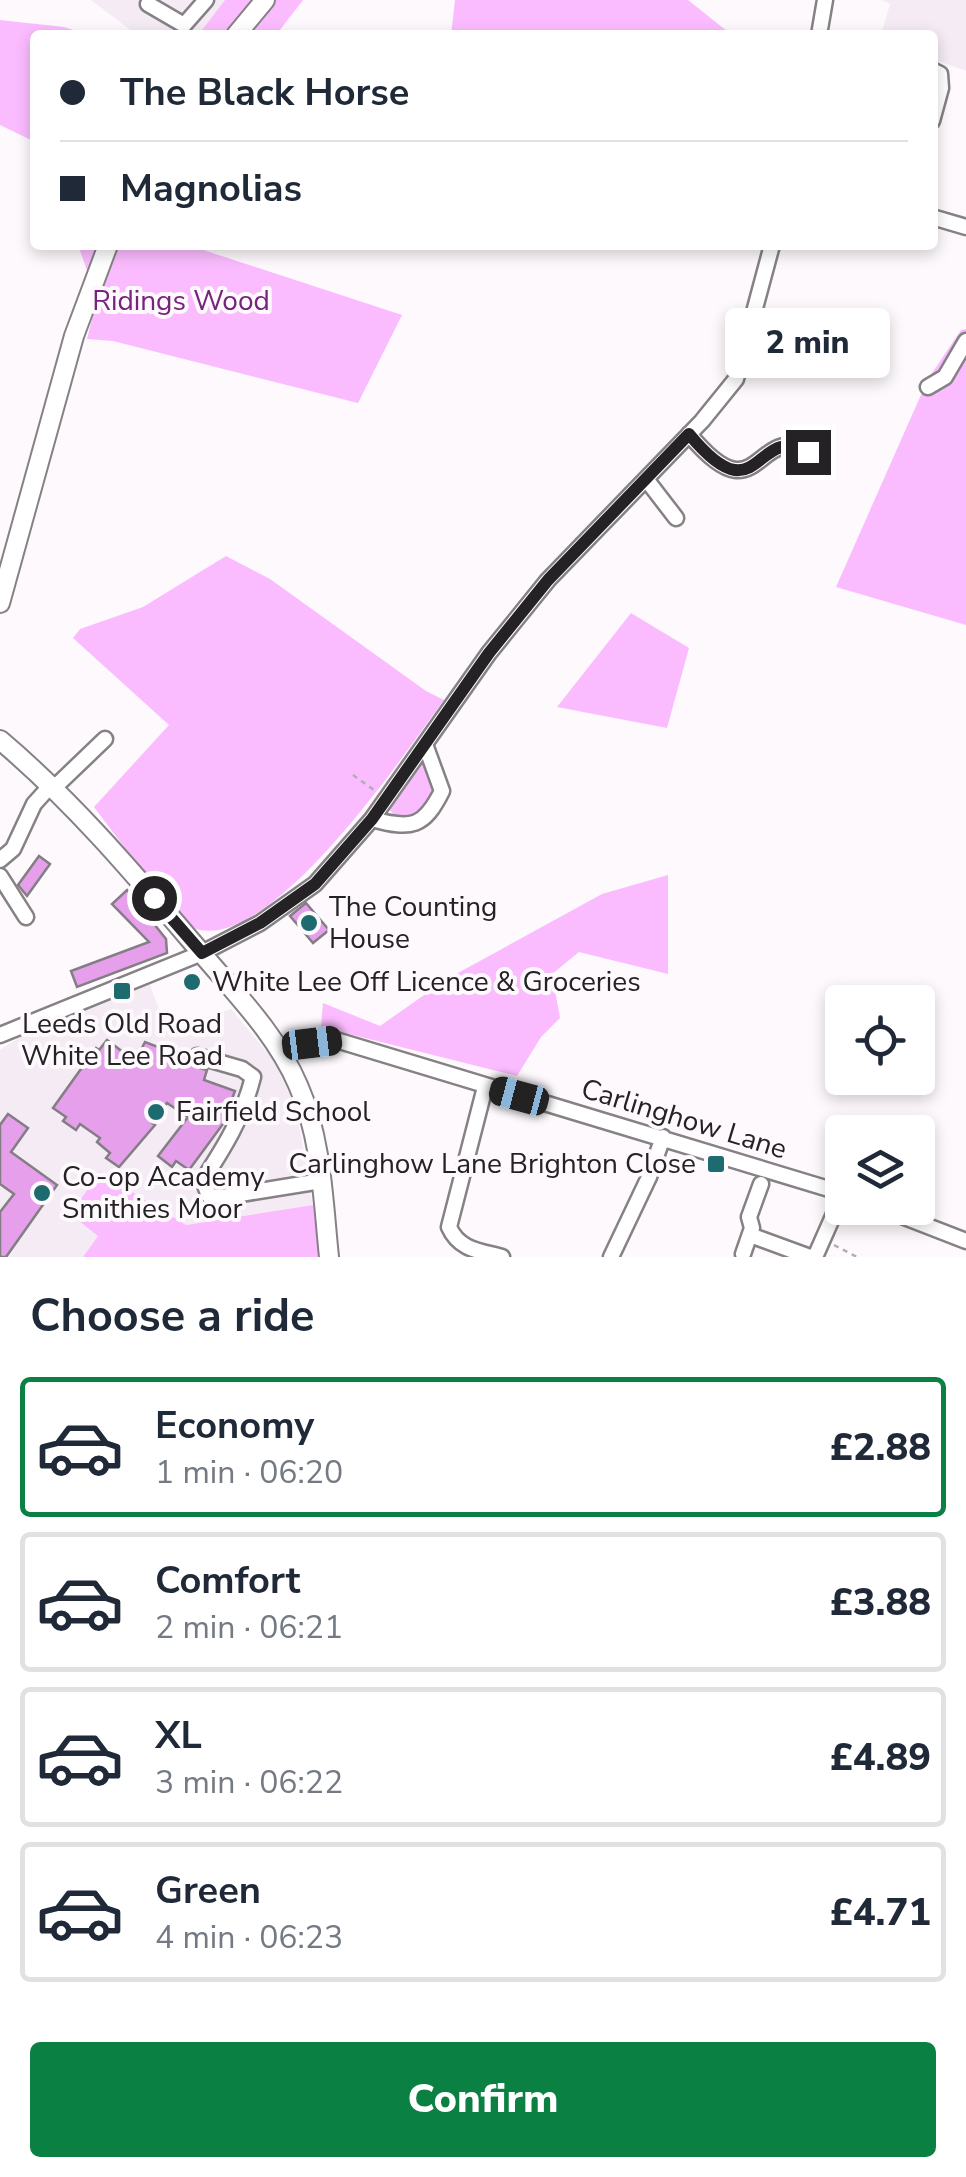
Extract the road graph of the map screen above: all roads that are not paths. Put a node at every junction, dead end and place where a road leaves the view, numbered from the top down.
1 (206, 0) edge
2 (265, 0) edge
3 (825, 0) edge
4 (148, 4) dead end
5 (240, 30) edge
6 (824, 30) edge
7 (938, 73) edge
8 (938, 99) edge
9 (938, 218) edge
10 (966, 227) edge
11 (106, 250) edge
12 (771, 250) edge
13 (966, 341) edge
14 (928, 387) dead end
15 (689, 434) junction
16 (820, 446) dead end
17 (646, 479) junction
18 (676, 518) dead end
19 (0, 603) edge
20 (105, 738) dead end
21 (0, 740) edge
22 (426, 746) junction
23 (53, 786) junction
24 (372, 819) junction
25 (0, 860) edge
26 (0, 876) edge
27 (26, 917) dead end
28 (202, 953) junction
29 (0, 1034) edge
30 (281, 1054) junction
31 (197, 1056) dead end
32 (485, 1087) junction
33 (662, 1136) junction
34 (321, 1181) junction
35 (762, 1184) dead end
36 (825, 1189) edge
37 (830, 1225) edge
38 (926, 1225) edge
39 (750, 1235) junction
40 (966, 1240) edge
41 (743, 1254) edge
42 (330, 1257) edge
43 (502, 1257) edge
44 (610, 1257) edge
45 (812, 1257) edge

1 - 4 street
2 - 5 main road
3 - 6 street
7 - 8 street
9 - 10 street
11 - 19 main road
12 - 15 street
13 - 14 street
15 - 16 street
15 - 17 street
17 - 18 street
17 - 22 street
20 - 23 street
21 - 23 main road
22 - 24 street
22 - 24 street
23 - 25 street
23 - 28 main road
24 - 28 street
26 - 27 street
28 - 29 street
28 - 30 main road
30 - 32 street, Carlinghow Lane
30 - 34 main road
31 - 34 street
32 - 33 street, Carlinghow Lane
32 - 43 street
33 - 36 street, Carlinghow Lane
33 - 44 street
34 - 42 main road
35 - 39 street
37 - 45 street
38 - 40 street
39 - 41 street
39 - 45 street

